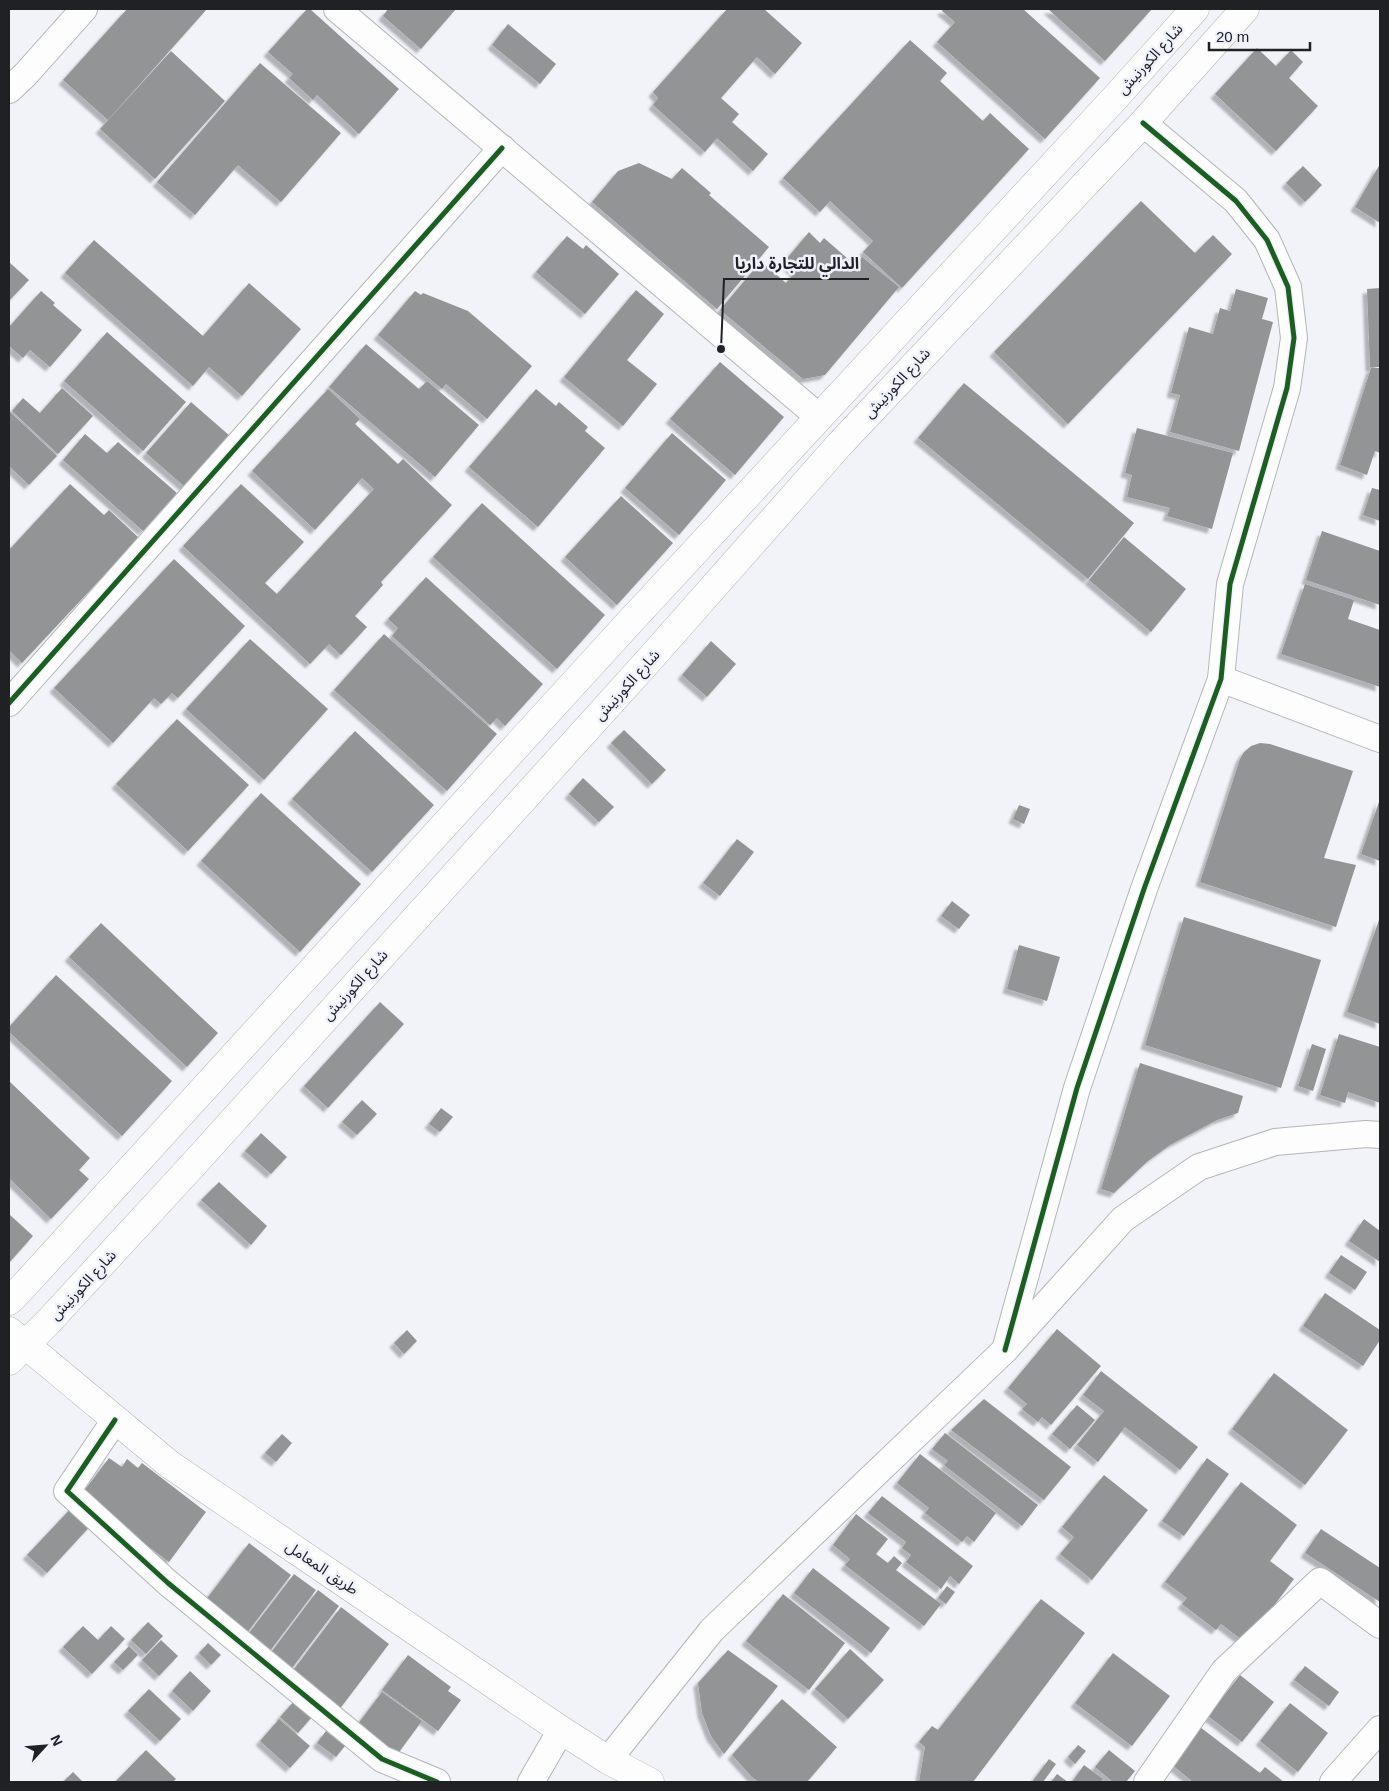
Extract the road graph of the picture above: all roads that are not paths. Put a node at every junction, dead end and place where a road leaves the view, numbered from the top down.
1 (84, 9) edge
2 (1194, 9) edge
3 (1245, 9) edge
4 (350, 12) edge
5 (9, 90) edge
6 (1143, 123) junction
7 (502, 148) junction
8 (819, 417) junction
9 (1221, 679) junction
10 (9, 703) edge
11 (1380, 739) edge
12 (1380, 1135) edge
13 (9, 1300) edge
14 (14, 1346) edge
15 (1005, 1350) junction
16 (115, 1420) junction
17 (1380, 1625) edge
18 (1380, 1729) edge
19 (561, 1730) junction
20 (608, 1760) junction
21 (437, 1782) edge
22 (531, 1782) edge
23 (650, 1782) edge
24 (1147, 1782) edge
25 (1333, 1782) edge

1 - 5 street
2 - 8 main road, شارع الكورنيش
3 - 6 main road, شارع الكورنيش
4 - 7 street
6 - 9 street
6 - 14 main road, شارع الكورنيش
7 - 8 street
7 - 10 street
8 - 13 main road, شارع الكورنيش
9 - 11 street
9 - 15 street
12 - 15 street
14 - 16 main road, طريق المعامل
15 - 20 street
16 - 19 main road, طريق المعامل
16 - 21 street
17 - 24 street
18 - 25 street
19 - 20 main road, طريق المعامل
19 - 22 street
20 - 23 main road, طريق المعامل

